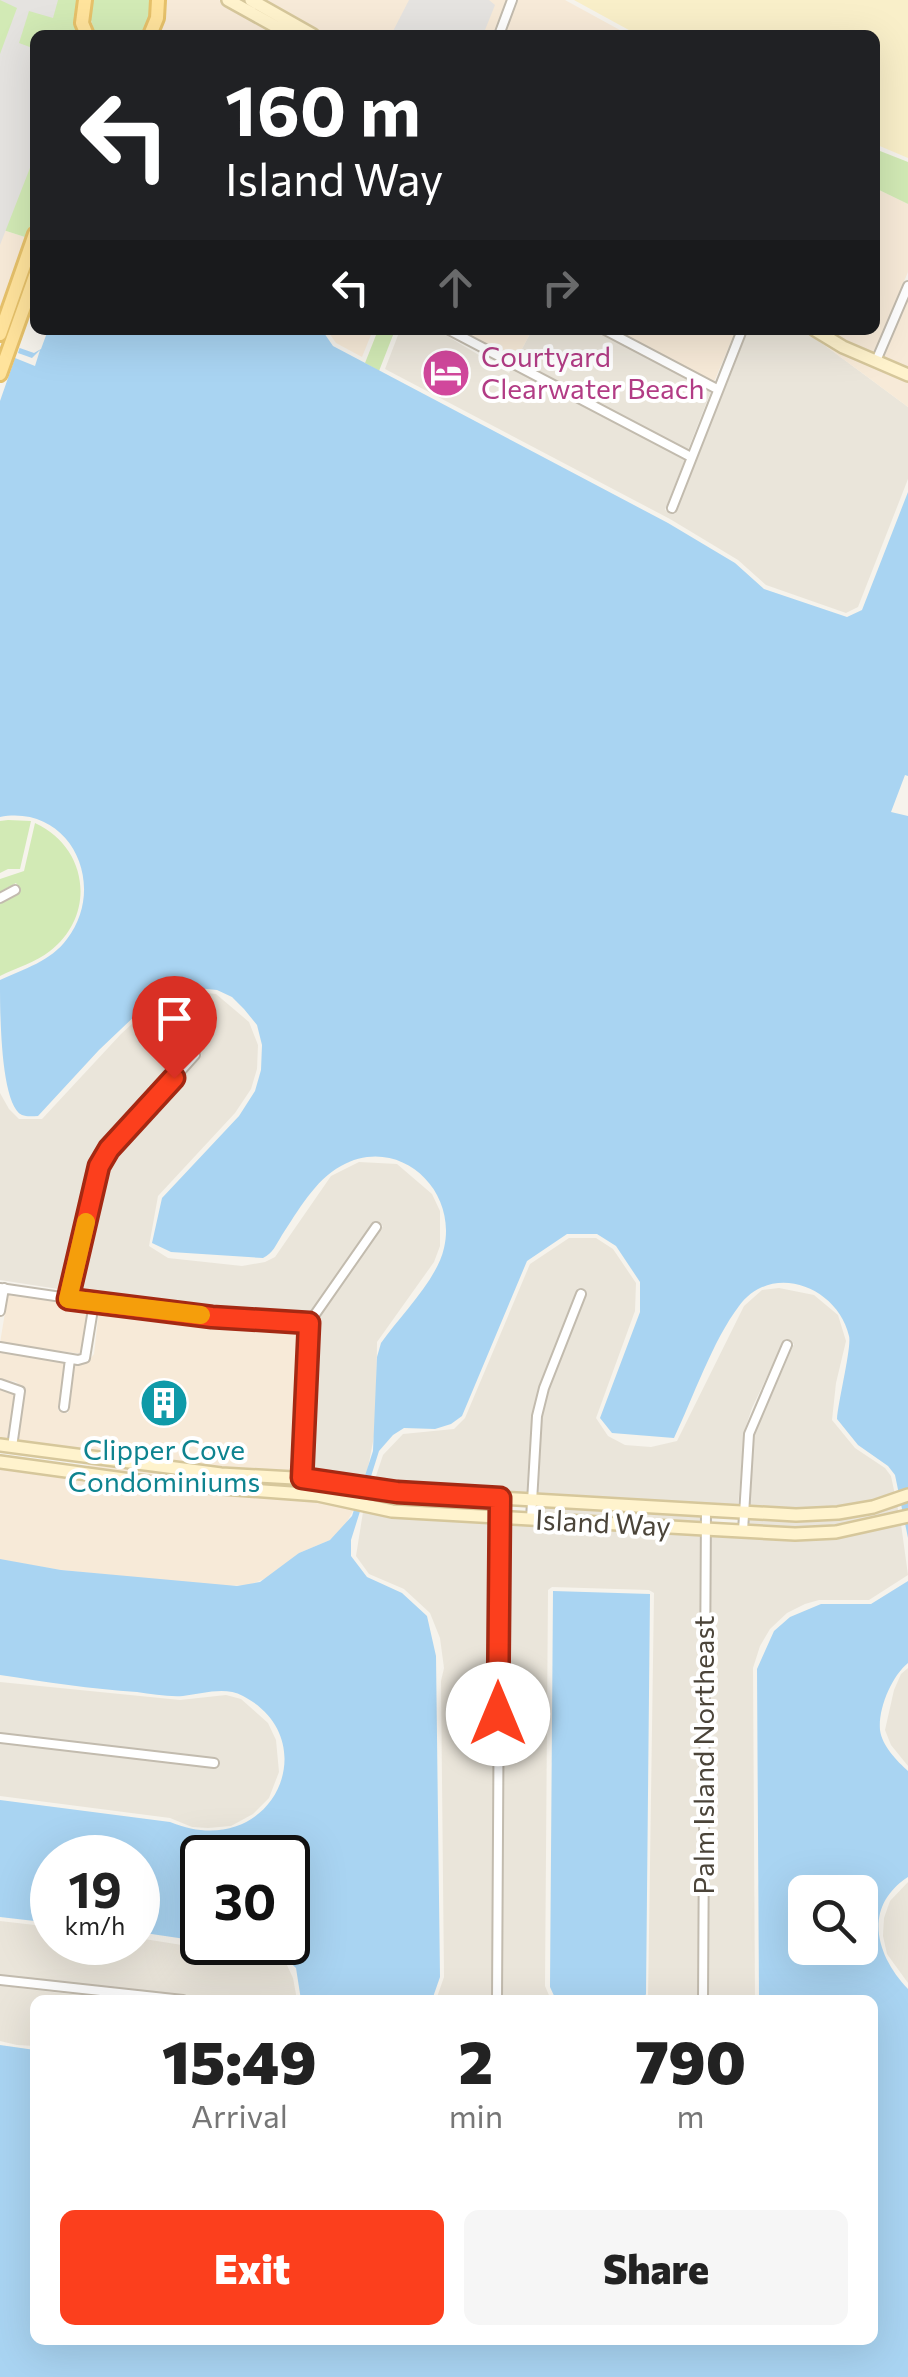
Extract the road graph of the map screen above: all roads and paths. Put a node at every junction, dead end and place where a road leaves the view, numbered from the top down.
1 (85, 0) edge
2 (228, 0) edge
3 (251, 0) edge
4 (512, 0) edge
5 (159, 1) edge
6 (85, 30) edge
7 (152, 30) edge
8 (283, 30) edge
9 (304, 30) edge
10 (501, 30) edge
11 (30, 252) edge
12 (30, 286) edge
13 (908, 286) edge
14 (459, 335) edge
15 (614, 335) edge
16 (740, 335) edge
17 (825, 335) edge
18 (6, 336) edge
19 (876, 362) junction
20 (0, 374) edge
21 (908, 375) edge
22 (717, 389) junction
23 (691, 457) junction
24 (672, 508) dead end
25 (14, 890) dead end
26 (0, 898) edge
27 (195, 1055) dead end
28 (376, 1228) dead end
29 (2, 1288) edge
30 (581, 1294) dead end
31 (68, 1299) junction
32 (94, 1303) junction
33 (0, 1310) edge
34 (309, 1323) junction
35 (788, 1345) dead end
36 (0, 1347) edge
37 (70, 1358) junction
38 (0, 1384) edge
39 (64, 1407) dead end
40 (6, 1446) edge
41 (84, 1458) junction
42 (0, 1462) edge
43 (82, 1474) junction
44 (302, 1478) junction
45 (301, 1494) junction
46 (903, 1497) edge
47 (500, 1498) junction
48 (532, 1500) junction
49 (706, 1510) junction
50 (744, 1512) junction
51 (499, 1517) junction
52 (904, 1517) edge
53 (531, 1519) junction
54 (705, 1529) junction
55 (743, 1531) junction
56 (0, 1738) edge
57 (214, 1763) dead end
58 (0, 1980) edge
59 (137, 1995) edge
60 (497, 1995) edge
61 (704, 1995) edge

1 - 6 main road
2 - 8 street
3 - 9 street
4 - 10 street
5 - 7 main road
11 - 18 main road
12 - 18 main road
13 - 19 street
14 - 23 street
15 - 22 street
16 - 22 street
17 - 19 street
18 - 20 main road
19 - 21 street
22 - 23 street
23 - 24 street
25 - 26 street
27 - 31 street
28 - 34 street
29 - 31 street
29 - 33 street
30 - 48 street
31 - 32 street
32 - 34 street
32 - 37 street
34 - 44 street
35 - 50 street
36 - 37 street
37 - 39 street
38 - 40 street
40 - 41 street, Island Way
41 - 43 street
41 - 44 street, Island Way
42 - 43 street, Island Way
43 - 45 street, Island Way
44 - 45 street
44 - 47 street, Island Way
45 - 51 street, Island Way
46 - 50 street, Island Way
47 - 48 street, Island Way
47 - 51 street
48 - 49 street, Island Way
48 - 53 street
49 - 50 street, Island Way
49 - 54 street, Palm Island Northeast
50 - 55 street
51 - 53 street, Island Way
51 - 60 street
52 - 55 street, Island Way
53 - 54 street, Island Way
54 - 55 street, Island Way
54 - 61 street, Palm Island Northeast
56 - 57 street
58 - 59 street

